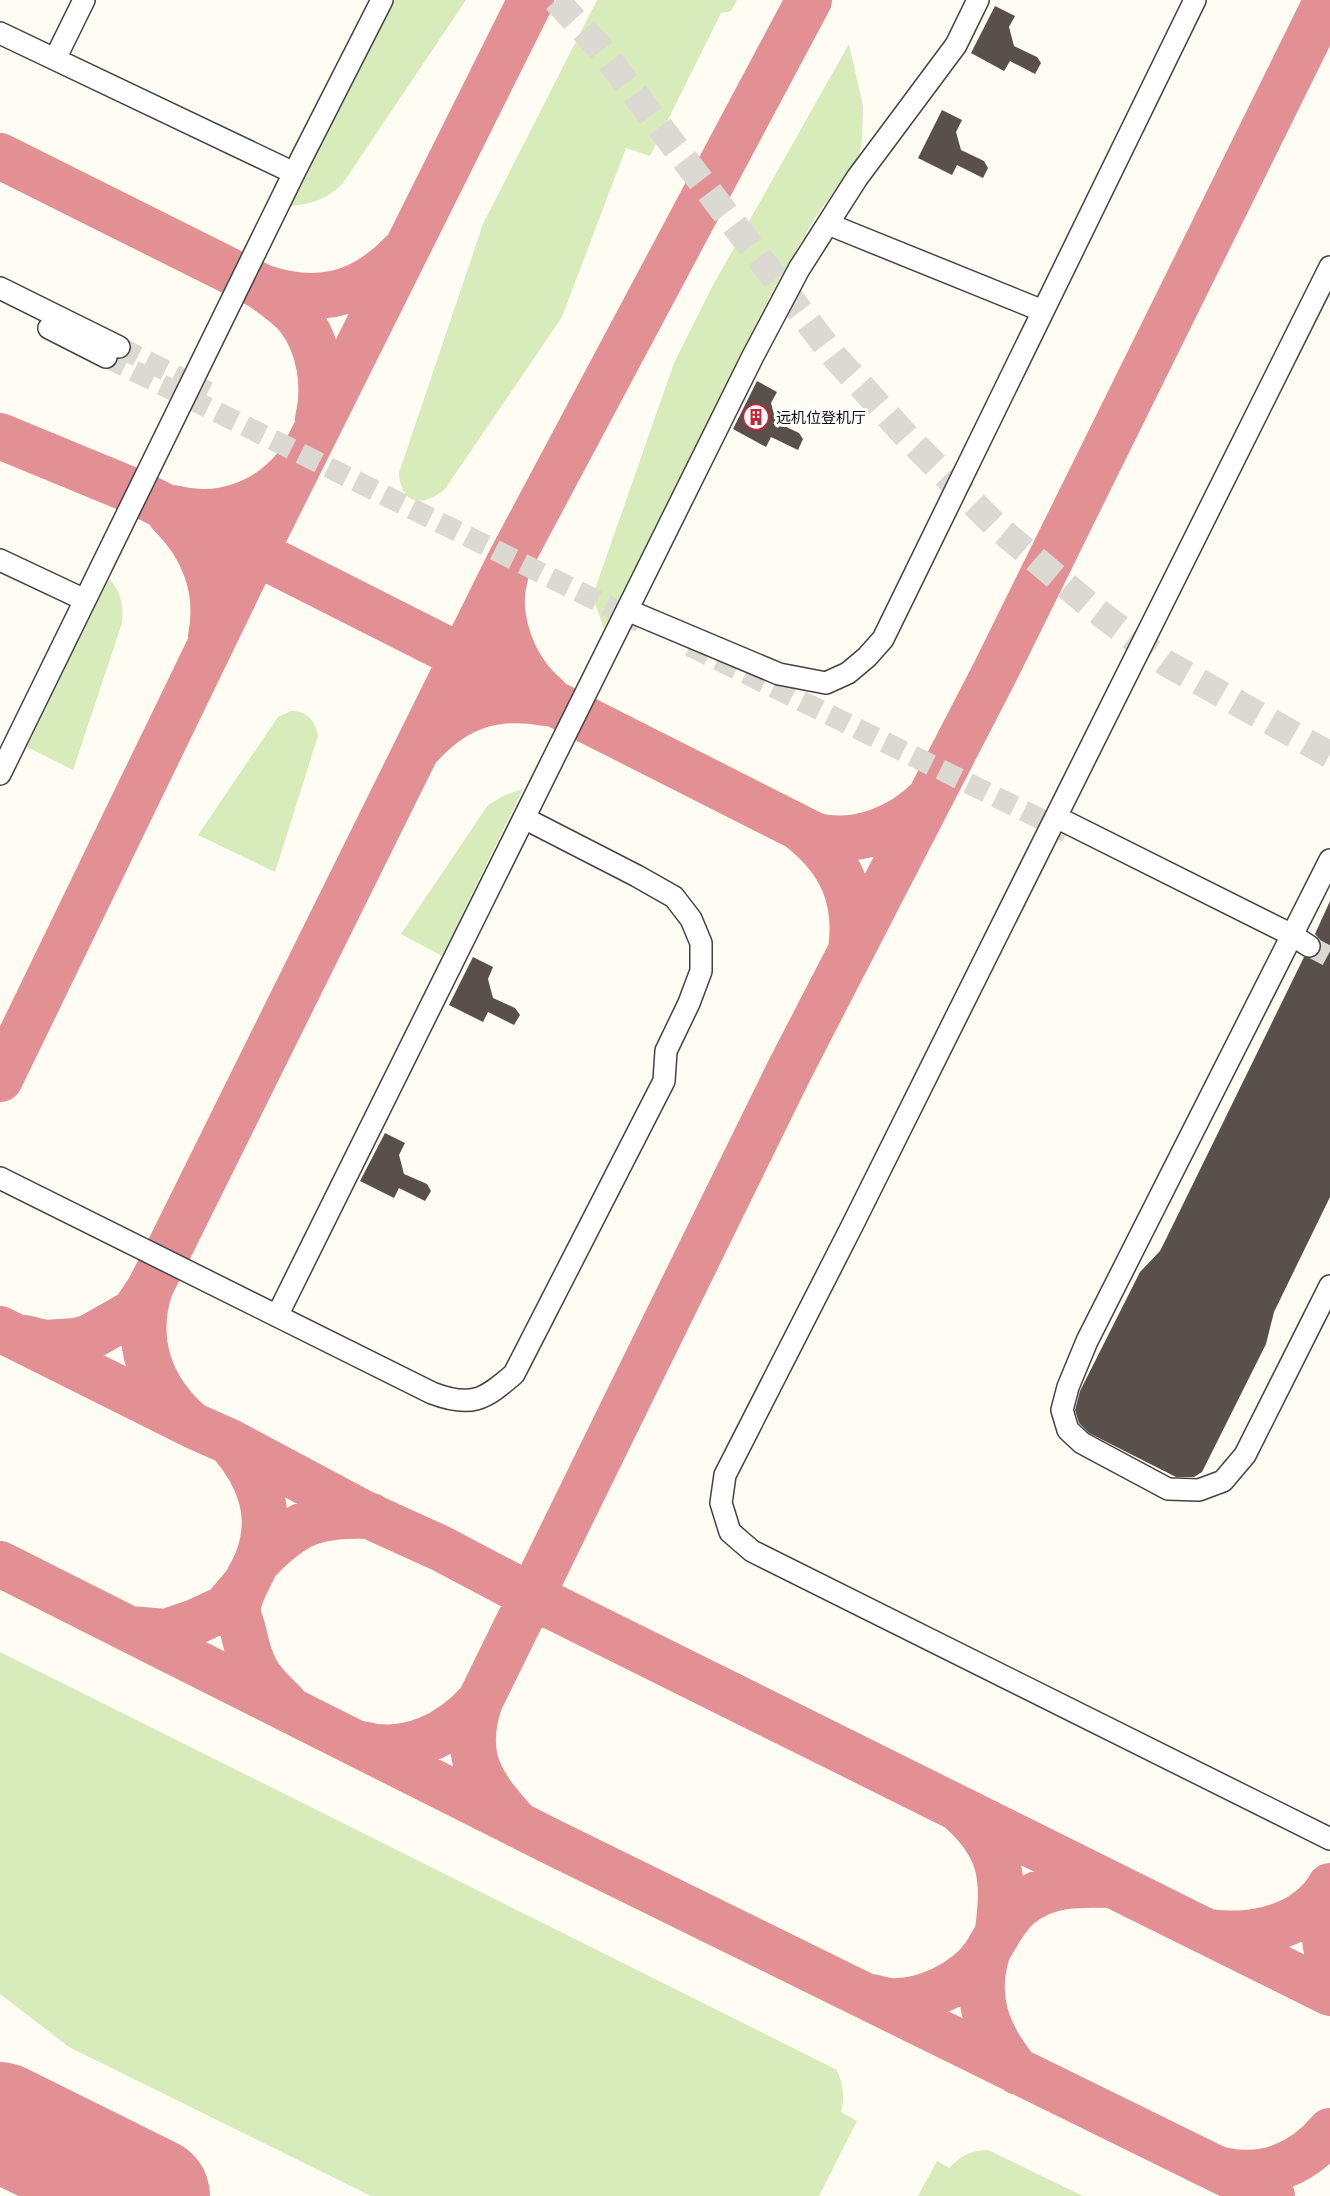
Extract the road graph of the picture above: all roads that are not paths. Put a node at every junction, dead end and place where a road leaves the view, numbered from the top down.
1 (84, 0) edge
2 (382, 0) edge
3 (978, 0) edge
4 (1195, 0) edge
5 (0, 33) edge
6 (55, 59) junction
7 (294, 173) junction
8 (828, 224) junction
9 (1330, 267) edge
10 (0, 288) edge
11 (0, 303) edge
12 (1043, 311) junction
13 (0, 560) edge
14 (85, 600) junction
15 (627, 610) junction
16 (0, 774) edge
17 (524, 818) junction
18 (1065, 827) tunnel mouth
19 (1330, 860) edge
20 (1297, 942) junction
21 (0, 1178) edge
22 (1330, 1286) edge
23 (277, 1316) junction
24 (1330, 1839) edge

1 - 6 lane
2 - 7 lane
3 - 8 lane
4 - 12 lane
5 - 6 lane
6 - 7 lane
7 - 14 lane
8 - 12 lane
8 - 15 lane
9 - 24 lane
10 - 11 lane
12 - 15 lane
13 - 14 lane
14 - 16 lane
15 - 17 lane
17 - 23 lane
17 - 23 lane
18 - 20 lane
19 - 20 lane
20 - 22 lane
21 - 23 lane

